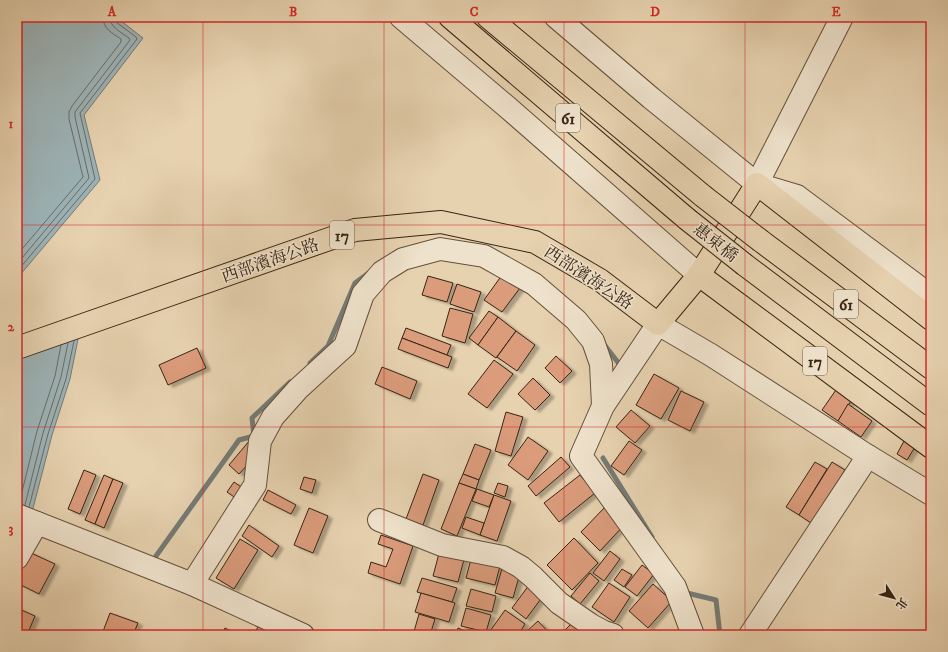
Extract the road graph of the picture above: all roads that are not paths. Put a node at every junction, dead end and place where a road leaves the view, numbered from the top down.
1 (401, 17) edge
2 (450, 17) edge
3 (488, 17) edge
4 (556, 17) edge
5 (842, 17) edge
6 (757, 184) junction
7 (699, 275) junction
8 (931, 296) edge
9 (931, 319) edge
10 (658, 324) junction
11 (17, 348) edge
12 (931, 368) edge
13 (931, 405) edge
14 (604, 406) junction
15 (931, 447) edge
16 (868, 456) junction
17 (931, 494) edge
18 (17, 515) edge
19 (379, 520) dead end
20 (37, 523) junction
21 (17, 558) edge
22 (192, 584) junction
23 (303, 635) edge
24 (612, 635) edge
25 (693, 635) edge
26 (750, 635) edge

1 - 7 street
2 - 13 main road, 惠東橋 / 61, bridge
3 - 12 main road, 惠東橋 / 61, bridge
4 - 6 street
5 - 6 street
6 - 7 main road
6 - 8 street
6 - 9 main road
7 - 10 main road
7 - 15 main road, 17
10 - 11 main road, 西部濱海公路 / 17
10 - 14 street
10 - 16 street
14 - 22 street
14 - 25 street
16 - 17 street
16 - 26 street
18 - 20 street
19 - 24 street
20 - 21 street
20 - 22 street
22 - 23 street

